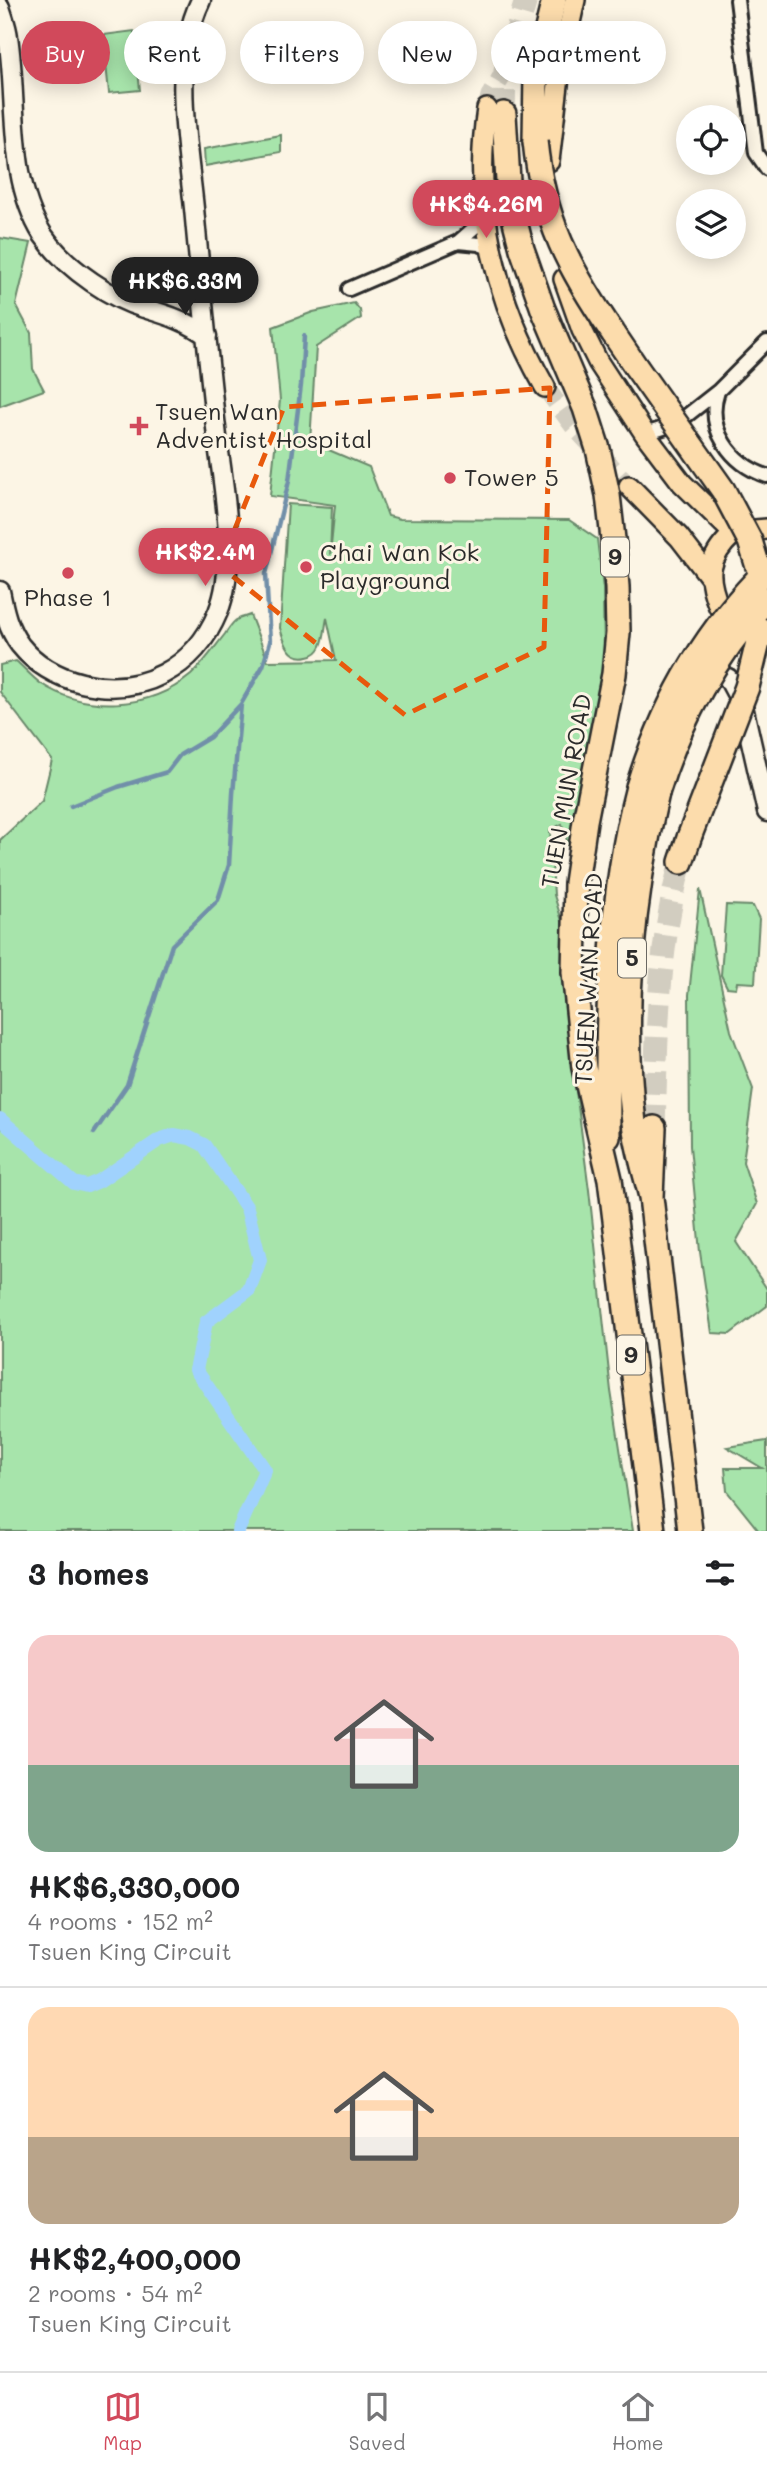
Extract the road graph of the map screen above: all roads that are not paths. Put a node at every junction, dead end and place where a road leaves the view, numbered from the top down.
1 (201, 0) edge
2 (554, 0) edge
3 (575, 0) edge
4 (737, 0) edge
5 (0, 6) edge
6 (495, 112) joint
7 (549, 162) dead end
8 (767, 169) edge
9 (484, 212) junction
10 (458, 242) junction
11 (491, 248) junction
12 (565, 279) dead end
13 (349, 289) dead end
14 (201, 294) junction
15 (164, 313) junction
16 (206, 336) junction
17 (767, 342) edge
18 (545, 387) tunnel mouth
19 (718, 391) junction
20 (645, 434) junction
21 (767, 476) edge
22 (629, 486) tunnel mouth
23 (762, 569) edge
24 (710, 577) junction
25 (0, 592) edge
26 (767, 599) edge
27 (755, 624) joint
28 (729, 678) dead end
29 (647, 790) junction
30 (767, 812) edge
31 (681, 862) tunnel mouth
32 (654, 1128) tunnel mouth
33 (610, 1178) junction
34 (651, 1197) junction
35 (653, 1531) edge
36 (690, 1531) edge

1 - 14 street
2 - 23 highway, bridge
3 - 7 main road
4 - 8 street
5 - 15 street
6 - 9 main road
6 - 33 highway, TUEN MUN ROAD / 9
9 - 10 street
9 - 11 main road
10 - 11 street
10 - 13 street
11 - 18 main road
12 - 20 main road
14 - 15 street
14 - 16 street
15 - 16 street
16 - 25 street
17 - 19 street
19 - 20 street
19 - 21 street
20 - 24 main road
22 - 24 main road
23 - 29 highway, TSUEN WAN ROAD / 5, bridge
24 - 27 main road
26 - 29 highway, TSUEN WAN ROAD / 5, bridge
27 - 31 highway, bridge
28 - 30 street
29 - 33 highway, TSUEN WAN ROAD / 5
29 - 34 highway, TSUEN WAN ROAD / 5
32 - 34 highway, 9
33 - 35 highway, TUEN MUN ROAD / 9
34 - 36 highway, 9

